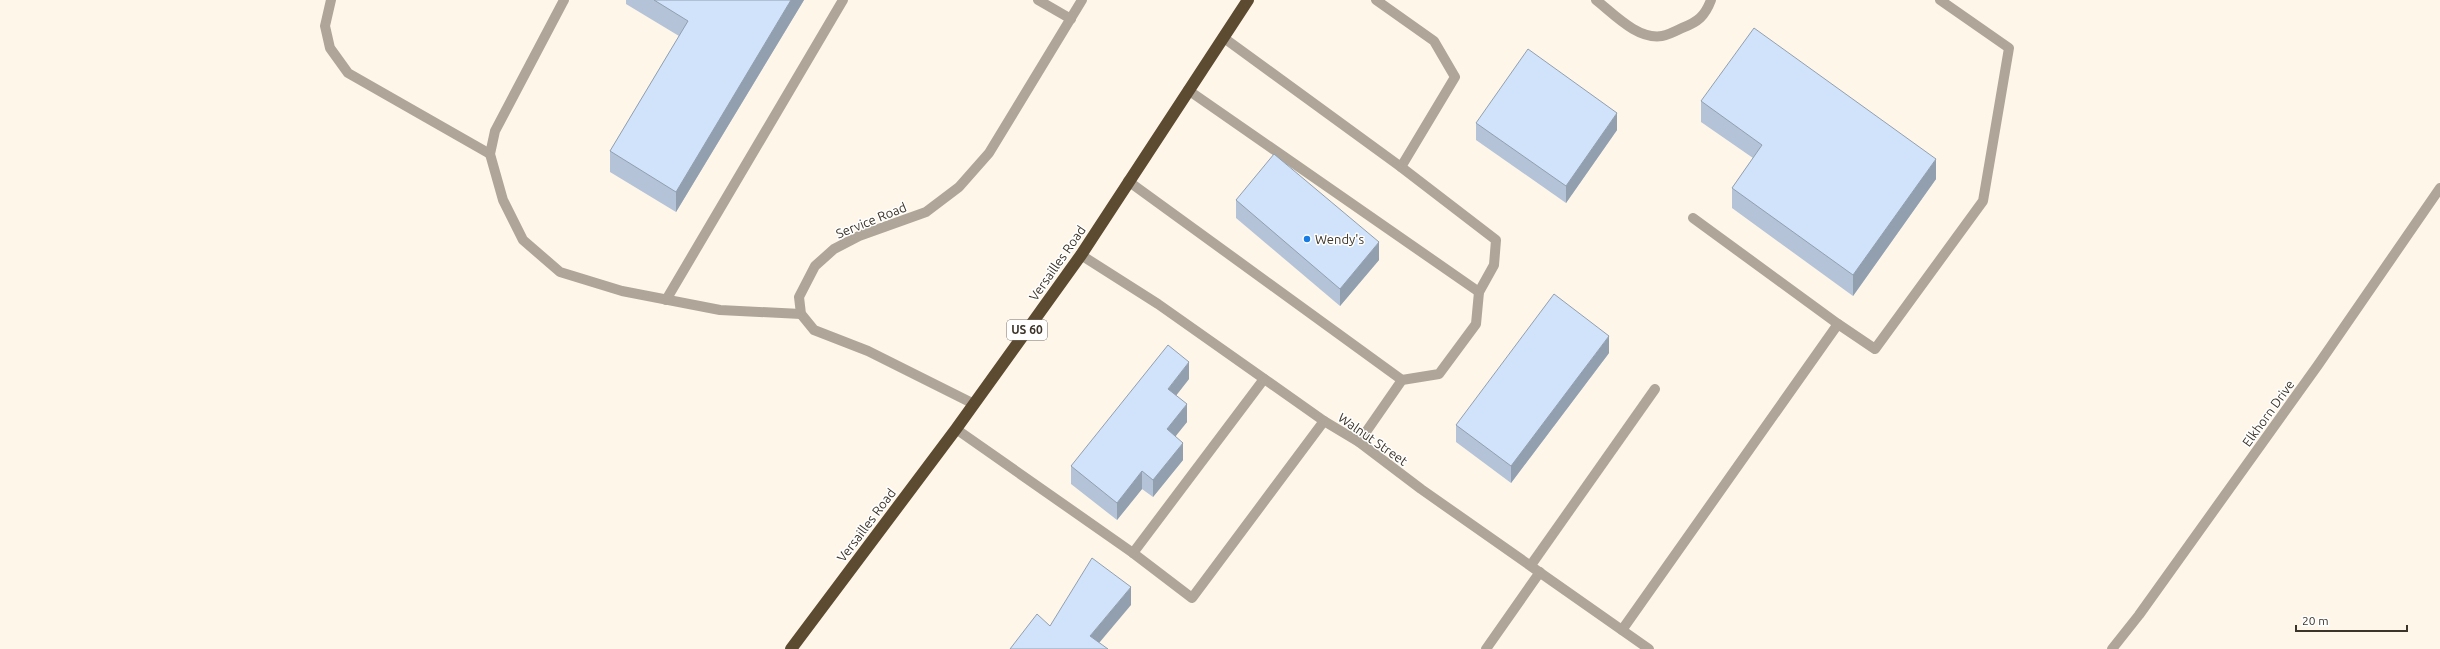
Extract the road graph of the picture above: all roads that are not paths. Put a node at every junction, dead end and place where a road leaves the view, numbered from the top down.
1 (331, 0) edge
2 (564, 0) edge
3 (843, 0) edge
4 (1038, 0) edge
5 (1082, 0) edge
6 (1248, 0) edge
7 (1376, 0) edge
8 (1596, 0) edge
9 (1711, 0) edge
10 (1940, 0) edge
11 (1071, 19) junction
12 (1224, 38) junction
13 (1188, 90) junction
14 (490, 154) junction
15 (1401, 167) junction
16 (1128, 181) junction
17 (2440, 188) edge
18 (1693, 218) dead end
19 (1080, 255) junction
20 (1479, 292) junction
21 (666, 300) junction
22 (800, 314) junction
23 (1838, 324) junction
24 (1264, 379) junction
25 (1402, 380) junction
26 (1655, 389) dead end
27 (974, 404) junction
28 (1324, 421) junction
29 (956, 429) junction
30 (1359, 442) junction
31 (1133, 552) junction
32 (1531, 565) junction
33 (1540, 572) junction
34 (1622, 630) junction
35 (791, 649) edge
36 (1486, 649) edge
37 (1649, 649) edge
38 (2112, 649) edge

1 - 14 street
2 - 14 street
3 - 21 street
4 - 11 street
5 - 11 street, Service Road
6 - 12 highway, Versailles Road / US 60
7 - 15 street
8 - 9 street
10 - 23 street
11 - 22 street, Service Road
12 - 13 highway, Versailles Road / US 60
12 - 15 street
13 - 16 highway, Versailles Road / US 60
13 - 20 street
14 - 21 street
15 - 20 street
16 - 19 highway, Versailles Road / US 60
16 - 25 street
17 - 38 street, Elkhorn Drive
18 - 23 street
19 - 24 street, Walnut Street
19 - 27 highway, Versailles Road / US 60
20 - 25 street
21 - 22 street
22 - 27 street
23 - 34 street
24 - 28 street, Walnut Street
24 - 31 street
25 - 30 street
26 - 32 street
27 - 29 highway, Versailles Road / US 60
28 - 30 street, Walnut Street
28 - 31 street
29 - 31 street
29 - 35 highway, Versailles Road / US 60
30 - 32 street, Walnut Street
32 - 33 street, Walnut Street
33 - 34 street, Walnut Street
33 - 36 street
34 - 37 street, Walnut Street

